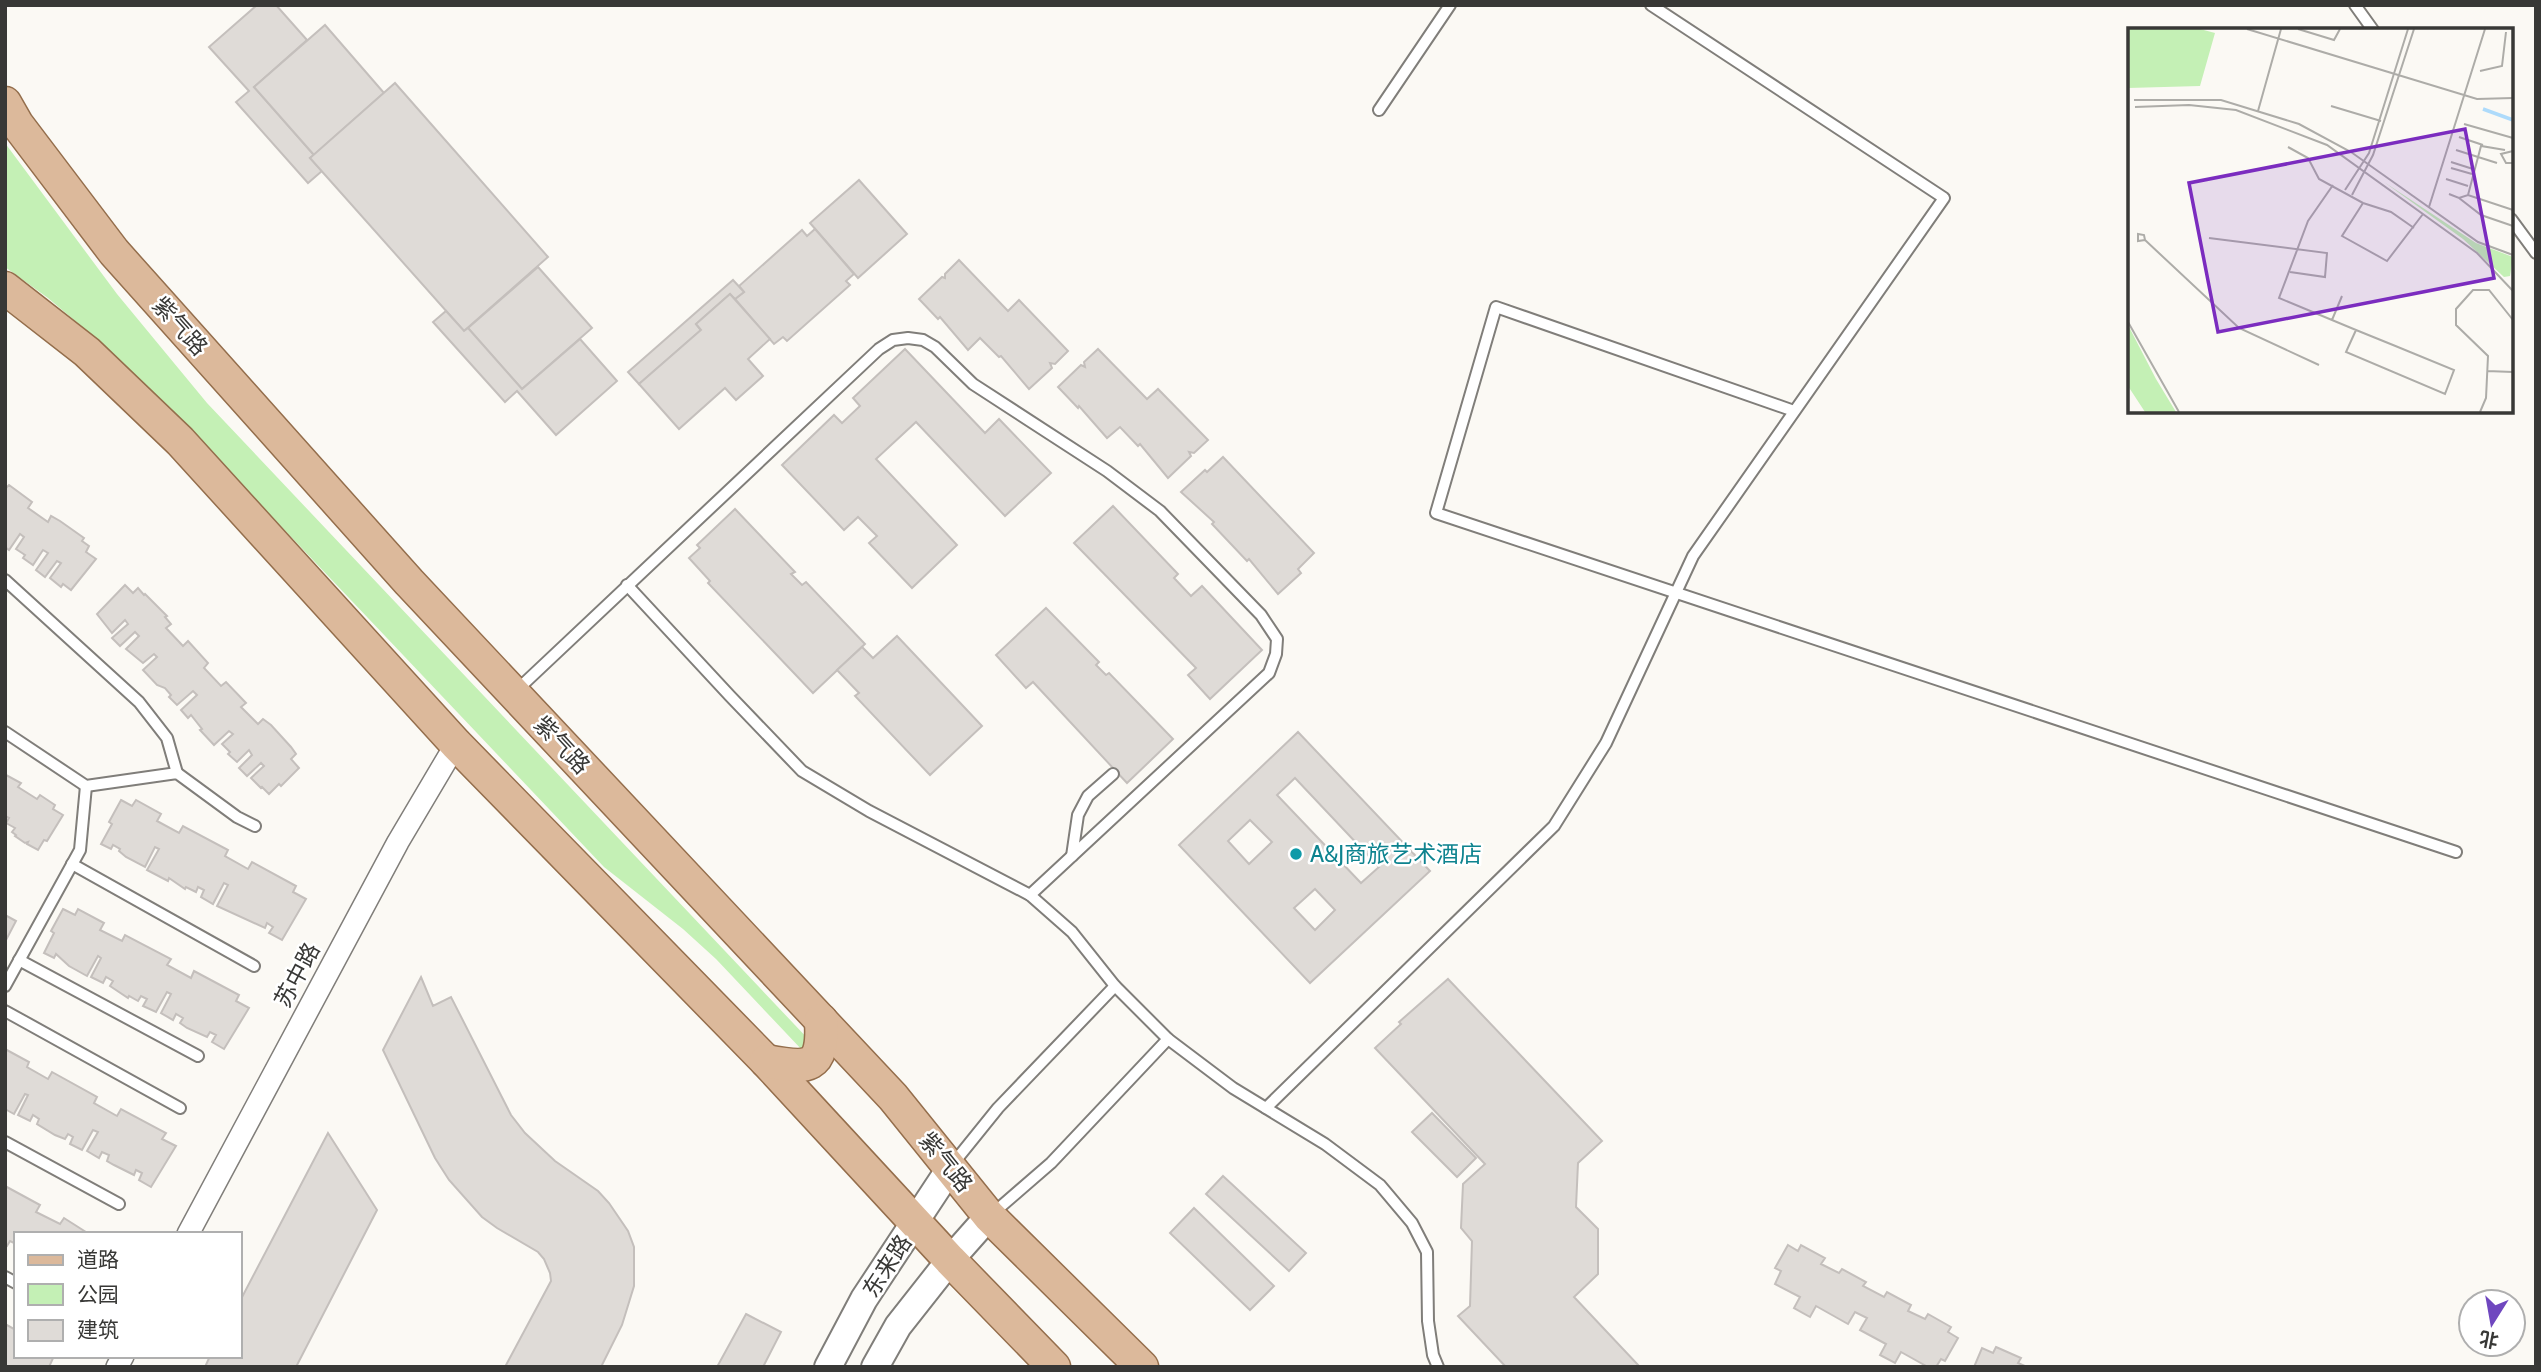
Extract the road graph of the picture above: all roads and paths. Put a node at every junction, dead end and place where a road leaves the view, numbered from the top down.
1 (1450, 5) edge
2 (1651, 5) edge
3 (2355, 5) edge
4 (2372, 28) edge
5 (5, 103) edge
6 (1379, 110) dead end
7 (2513, 222) edge
8 (2536, 253) edge
9 (5, 288) edge
10 (1794, 411) junction
11 (5, 580) edge
12 (627, 585) junction
13 (1675, 593) junction
14 (514, 694) junction
15 (5, 732) edge
16 (456, 744) junction
17 (177, 773) junction
18 (1113, 774) dead end
19 (86, 786) junction
20 (254, 827) dead end
21 (2456, 852) dead end
22 (1072, 856) junction
23 (72, 864) junction
24 (1030, 895) junction
25 (19, 960) junction
26 (254, 966) dead end
27 (5, 986) edge
28 (1115, 986) junction
29 (5, 1011) edge
30 (821, 1020) junction
31 (1168, 1039) junction
32 (198, 1056) dead end
33 (766, 1061) junction
34 (180, 1108) dead end
35 (1266, 1108) junction
36 (5, 1142) edge
37 (951, 1167) junction
38 (119, 1204) dead end
39 (989, 1216) junction
40 (916, 1222) junction
41 (189, 1232) edge
42 (950, 1260) junction
43 (828, 1367) edge
44 (875, 1367) edge
45 (1054, 1367) edge
46 (1142, 1367) edge
47 (1438, 1367) edge

1 - 6 lane
2 - 10 lane
3 - 4 lane
5 - 14 main road, 紫气路
7 - 8 lane
9 - 16 main road
10 - 13 lane
10 - 13 lane
11 - 17 lane
12 - 14 lane
12 - 22 lane
12 - 24 lane
13 - 21 lane
13 - 35 lane
14 - 30 main road, 紫气路
15 - 19 lane
16 - 33 main road
16 - 41 street, 苏中路
17 - 19 lane
17 - 20 lane
18 - 22 lane
19 - 23 lane
22 - 24 lane
23 - 25 lane
23 - 26 lane
24 - 28 lane
25 - 27 lane
25 - 32 lane
28 - 31 lane
28 - 37 lane
29 - 34 lane
30 - 33 main road
30 - 37 main road, 紫气路
31 - 35 lane
31 - 39 lane
33 - 40 main road
35 - 47 lane
36 - 38 lane
37 - 39 main road, 紫气路
37 - 40 street, 东来路
39 - 42 street, 东来路
39 - 46 main road, 紫气路
40 - 42 main road
40 - 43 street, 东来路
42 - 44 street, 东来路
42 - 45 main road

